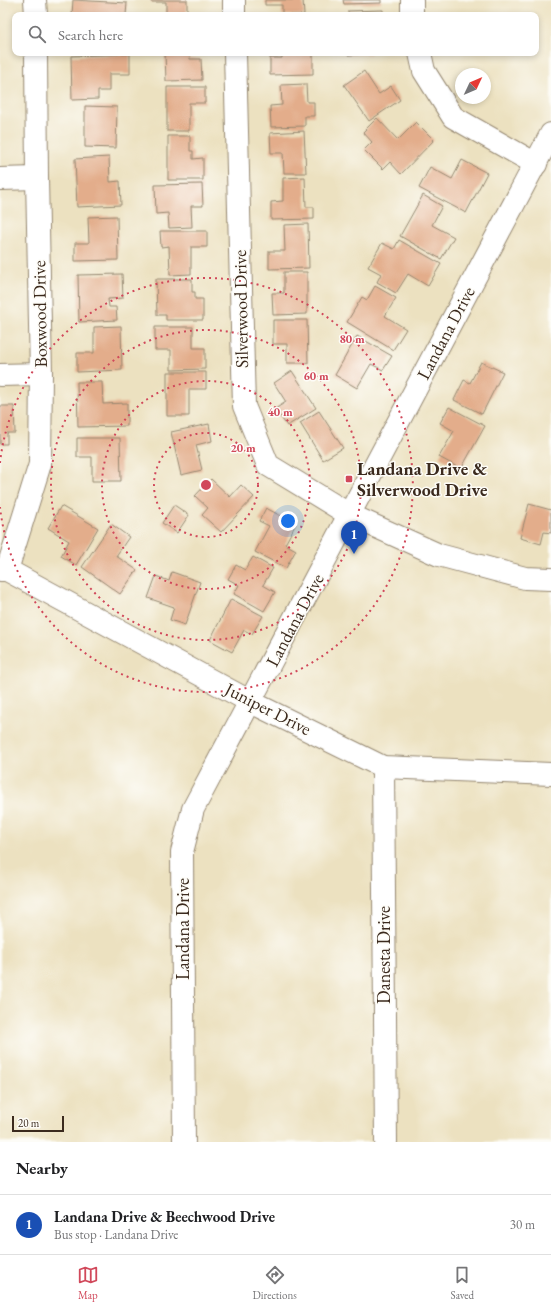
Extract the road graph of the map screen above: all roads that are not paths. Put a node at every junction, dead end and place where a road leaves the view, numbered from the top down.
1 (35, 0) edge
2 (234, 0) edge
3 (412, 0) edge
4 (36, 12) edge
5 (234, 12) edge
6 (412, 12) edge
7 (36, 56) edge
8 (235, 56) edge
9 (421, 56) edge
10 (551, 134) edge
11 (536, 164) junction
12 (36, 178) junction
13 (0, 179) edge
14 (41, 374) junction
15 (0, 375) edge
16 (350, 514) junction
17 (3, 570) edge
18 (551, 579) edge
19 (251, 702) junction
20 (383, 767) junction
21 (551, 774) edge
22 (184, 1142) edge
23 (386, 1142) edge

1 - 4 street
2 - 5 street
3 - 6 street
7 - 12 street, Boxwood Drive
8 - 16 street, Silverwood Drive
9 - 11 street
10 - 11 street, Landana Drive
11 - 16 street, Landana Drive
12 - 13 street
12 - 14 street, Boxwood Drive
14 - 15 street
14 - 17 street, Boxwood Drive
16 - 18 street, Silverwood Drive
16 - 19 street, Landana Drive
17 - 19 street, Juniper Drive
19 - 20 street, Juniper Drive
19 - 22 street, Landana Drive
20 - 21 street, Juniper Drive
20 - 23 street, Danesta Drive

